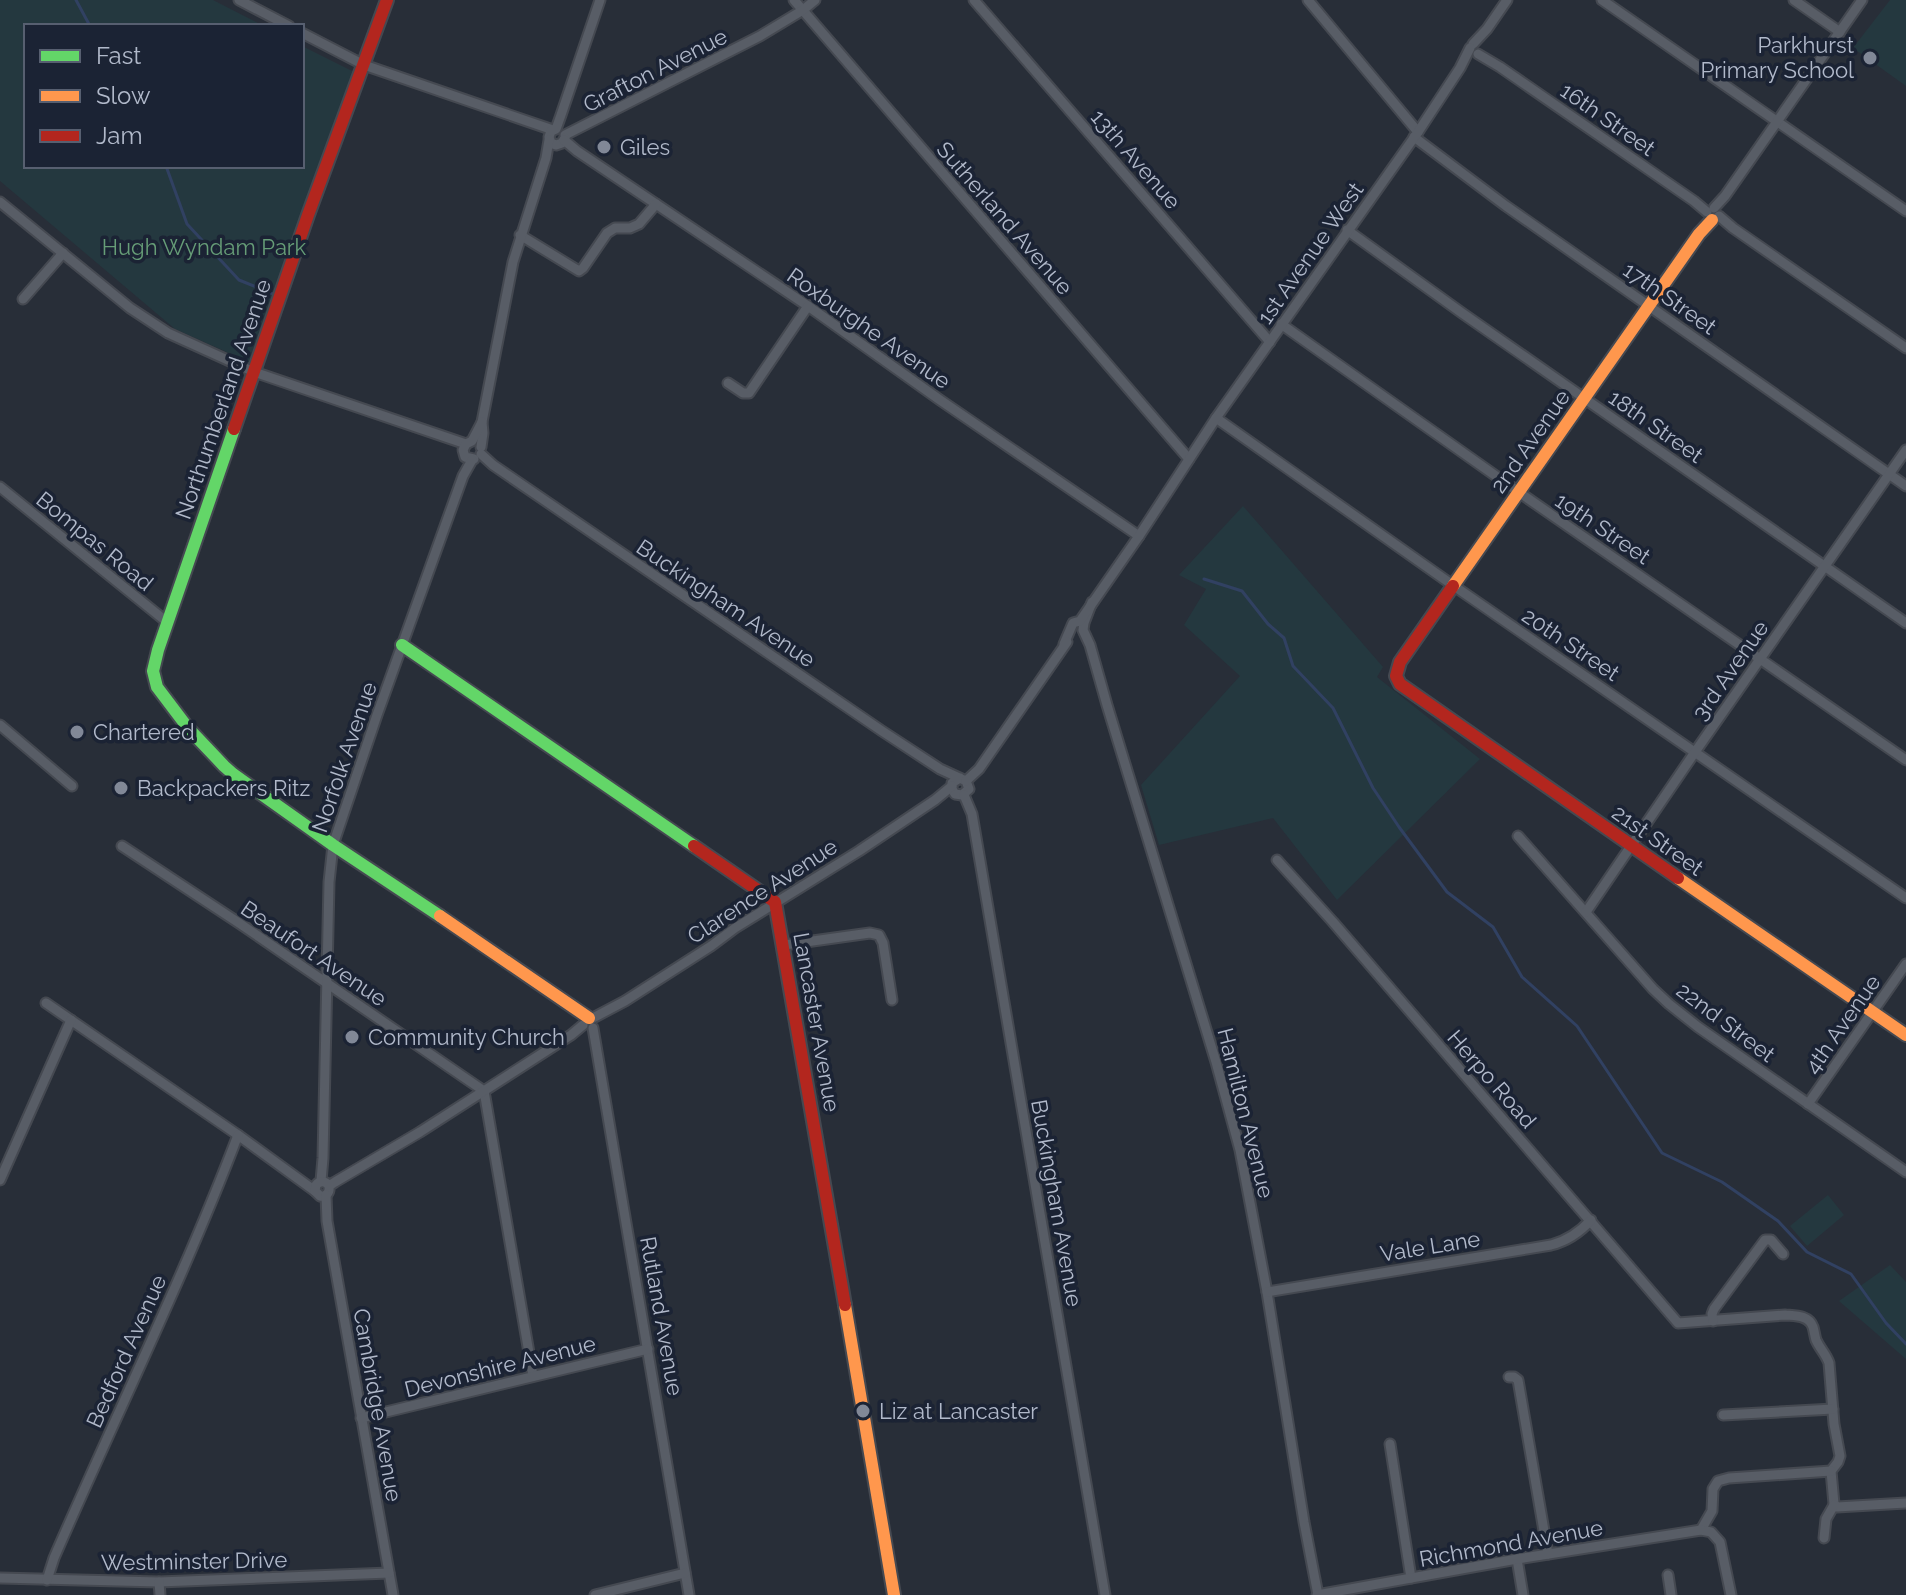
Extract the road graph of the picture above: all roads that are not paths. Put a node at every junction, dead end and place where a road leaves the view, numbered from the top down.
1 (239, 0) edge
2 (387, 0) edge
3 (600, 0) edge
4 (794, 0) edge
5 (815, 0) edge
6 (974, 0) edge
7 (1308, 0) edge
8 (1507, 0) edge
9 (1602, 0) edge
10 (1794, 0) edge
11 (1862, 0) edge
12 (803, 10) junction
13 (285, 24) edge
14 (1840, 32) junction
15 (304, 34) edge
16 (1476, 49) junction
17 (364, 65) junction
18 (1778, 121) junction
19 (1416, 135) junction
20 (557, 137) junction
21 (0, 202) edge
22 (656, 204) junction
23 (1906, 211) edge
24 (1713, 214) junction
25 (1347, 230) junction
26 (520, 235) junction
27 (63, 253) junction
28 (23, 299) dead end
29 (1649, 305) junction
30 (808, 306) junction
31 (1281, 324) junction
32 (1270, 342) junction
33 (1906, 348) edge
34 (254, 372) junction
35 (728, 383) dead end
36 (1585, 398) junction
37 (1216, 418) junction
38 (1906, 450) edge
39 (472, 451) junction
40 (1189, 459) junction
41 (1889, 474) junction
42 (1906, 486) edge
43 (0, 487) edge
44 (1520, 493) junction
45 (1139, 536) junction
46 (1825, 565) junction
47 (1454, 586) junction
48 (167, 622) junction
49 (1906, 623) edge
50 (1079, 628) junction
51 (402, 645) junction
52 (1761, 659) junction
53 (1395, 672) joint
54 (0, 725) edge
55 (1695, 752) junction
56 (1906, 760) edge
57 (72, 786) dead end
58 (959, 788) junction
59 (1518, 836) dead end
60 (333, 845) junction
61 (1632, 845) junction
62 (122, 846) dead end
63 (1277, 860) dead end
64 (1906, 898) edge
65 (775, 902) junction
66 (1586, 912) junction
67 (784, 945) junction
68 (1906, 964) edge
69 (327, 984) junction
70 (892, 1000) dead end
71 (46, 1003) dead end
72 (1873, 1012) junction
73 (71, 1020) junction
74 (588, 1024) junction
75 (1906, 1035) edge
76 (484, 1091) junction
77 (1808, 1104) junction
78 (238, 1135) junction
79 (1906, 1172) edge
80 (0, 1180) edge
81 (323, 1189) junction
82 (1591, 1220) junction
83 (1783, 1254) dead end
84 (1267, 1292) junction
85 (1713, 1321) junction
86 (648, 1349) junction
87 (533, 1376) junction
88 (1509, 1377) dead end
89 (1833, 1409) junction
90 (1723, 1415) dead end
91 (361, 1418) junction
92 (1390, 1444) dead end
93 (1831, 1471) junction
94 (1906, 1503) edge
95 (1834, 1505) junction
96 (1706, 1531) junction
97 (1824, 1538) dead end
98 (1548, 1554) junction
99 (1517, 1559) junction
100 (389, 1573) junction
101 (685, 1573) junction
102 (1668, 1575) dead end
103 (0, 1578) edge
104 (1411, 1578) junction
105 (47, 1580) junction
106 (159, 1582) junction
107 (160, 1595) edge
108 (393, 1595) edge
109 (595, 1595) edge
110 (689, 1595) edge
111 (894, 1595) edge
112 (1105, 1595) edge
113 (1318, 1595) edge
114 (1523, 1595) edge
115 (1671, 1595) edge
116 (1731, 1595) edge

1 - 13 street
2 - 17 street, Northumberland Avenue
3 - 20 street
4 - 12 street, Sutherland Avenue
5 - 12 street
6 - 32 street, 13th Avenue
7 - 19 street, 17th Street
8 - 16 street, 1st Avenue West
9 - 18 street
10 - 14 street
11 - 14 street, 2nd Avenue
12 - 20 street, Grafton Avenue
12 - 40 street, Sutherland Avenue
14 - 18 street, 2nd Avenue
15 - 17 street, Roxburghe Avenue
16 - 19 street, 1st Avenue West
16 - 24 street, 16th Street
17 - 20 street, Roxburghe Avenue
17 - 34 street, Northumberland Avenue
18 - 23 street
18 - 24 street, 2nd Avenue
19 - 25 street, 1st Avenue West
19 - 29 street, 17th Street
20 - 22 street, Roxburghe Avenue
20 - 26 street
21 - 27 street
22 - 26 street
22 - 30 street, Roxburghe Avenue
24 - 29 street, 2nd Avenue
24 - 33 street, 16th Street
25 - 31 street, 1st Avenue West
25 - 36 street, 18th Street
26 - 39 street
27 - 28 street
27 - 34 street
29 - 36 street, 2nd Avenue
29 - 41 street, 17th Street
30 - 35 street
30 - 45 street, Roxburghe Avenue
31 - 32 street, 1st Avenue West
31 - 44 street, 19th Street
32 - 37 street, 1st Avenue West
34 - 39 street
34 - 48 street, Northumberland Avenue
36 - 44 street, 2nd Avenue
36 - 46 street, 18th Street
37 - 40 street, 1st Avenue West
37 - 47 street, 20th Street
38 - 41 street, 3rd Avenue
39 - 51 street, Norfolk Avenue
39 - 58 street, Buckingham Avenue
40 - 45 street, Clarence Avenue
41 - 42 street, 17th Street
41 - 46 street, 3rd Avenue
43 - 48 street, Bompas Road
44 - 47 street, 2nd Avenue
44 - 52 street, 19th Street
45 - 50 street, Clarence Avenue
46 - 49 street, 18th Street
46 - 52 street, 3rd Avenue
47 - 53 street, 2nd Avenue
47 - 55 street, 20th Street
48 - 60 street, Northumberland Avenue
50 - 58 street, Clarence Avenue
50 - 84 street, Hamilton Avenue
51 - 60 street, Norfolk Avenue
51 - 65 street
52 - 55 street, 3rd Avenue
52 - 56 street, 19th Street
53 - 61 street, 21st Street
54 - 57 street
55 - 61 street, 3rd Avenue
55 - 64 street, 20th Street
58 - 65 street, Clarence Avenue
58 - 112 street, Buckingham Avenue
59 - 66 street, 22nd Street
60 - 69 street, Norfolk Avenue
60 - 74 street
61 - 66 street, 3rd Avenue
61 - 72 street, 21st Street
62 - 69 street, Beaufort Avenue
63 - 82 street, Herpo Road
65 - 67 street, Lancaster Avenue
65 - 74 street, Clarence Avenue
66 - 77 street, 22nd Street
67 - 70 street
67 - 111 street, Lancaster Avenue
68 - 72 street, 4th Avenue
69 - 76 street, Beaufort Avenue
69 - 81 street, Norfolk Avenue
71 - 73 street
72 - 75 street, 21st Street
72 - 77 street, 4th Avenue
73 - 78 street
73 - 80 street
74 - 76 street, Clarence Avenue
74 - 86 street, Rutland Avenue
76 - 81 street, Clarence Avenue
76 - 87 street
77 - 79 street, 22nd Street
78 - 81 street
78 - 105 street, Bedford Avenue
81 - 91 street, Cambridge Avenue
82 - 84 street, Vale Lane
82 - 85 street, Herpo Road
83 - 85 street
84 - 113 street, Hamilton Avenue
85 - 89 street
86 - 87 street, Devonshire Avenue
86 - 101 street, Rutland Avenue
87 - 91 street, Devonshire Avenue
88 - 98 street
89 - 90 street
89 - 93 street
91 - 100 street, Cambridge Avenue
92 - 104 street
93 - 95 street
93 - 96 street
94 - 95 street
95 - 97 street
96 - 98 street, Richmond Avenue
96 - 116 street
98 - 99 street, Richmond Avenue
99 - 104 street, Richmond Avenue
99 - 114 street
100 - 106 street, Westminster Drive
100 - 108 street, Cambridge Avenue
101 - 109 street
101 - 110 street, Rutland Avenue
102 - 115 street
103 - 105 street, Westminster Drive
104 - 113 street, Richmond Avenue
105 - 106 street, Westminster Drive
106 - 107 street

